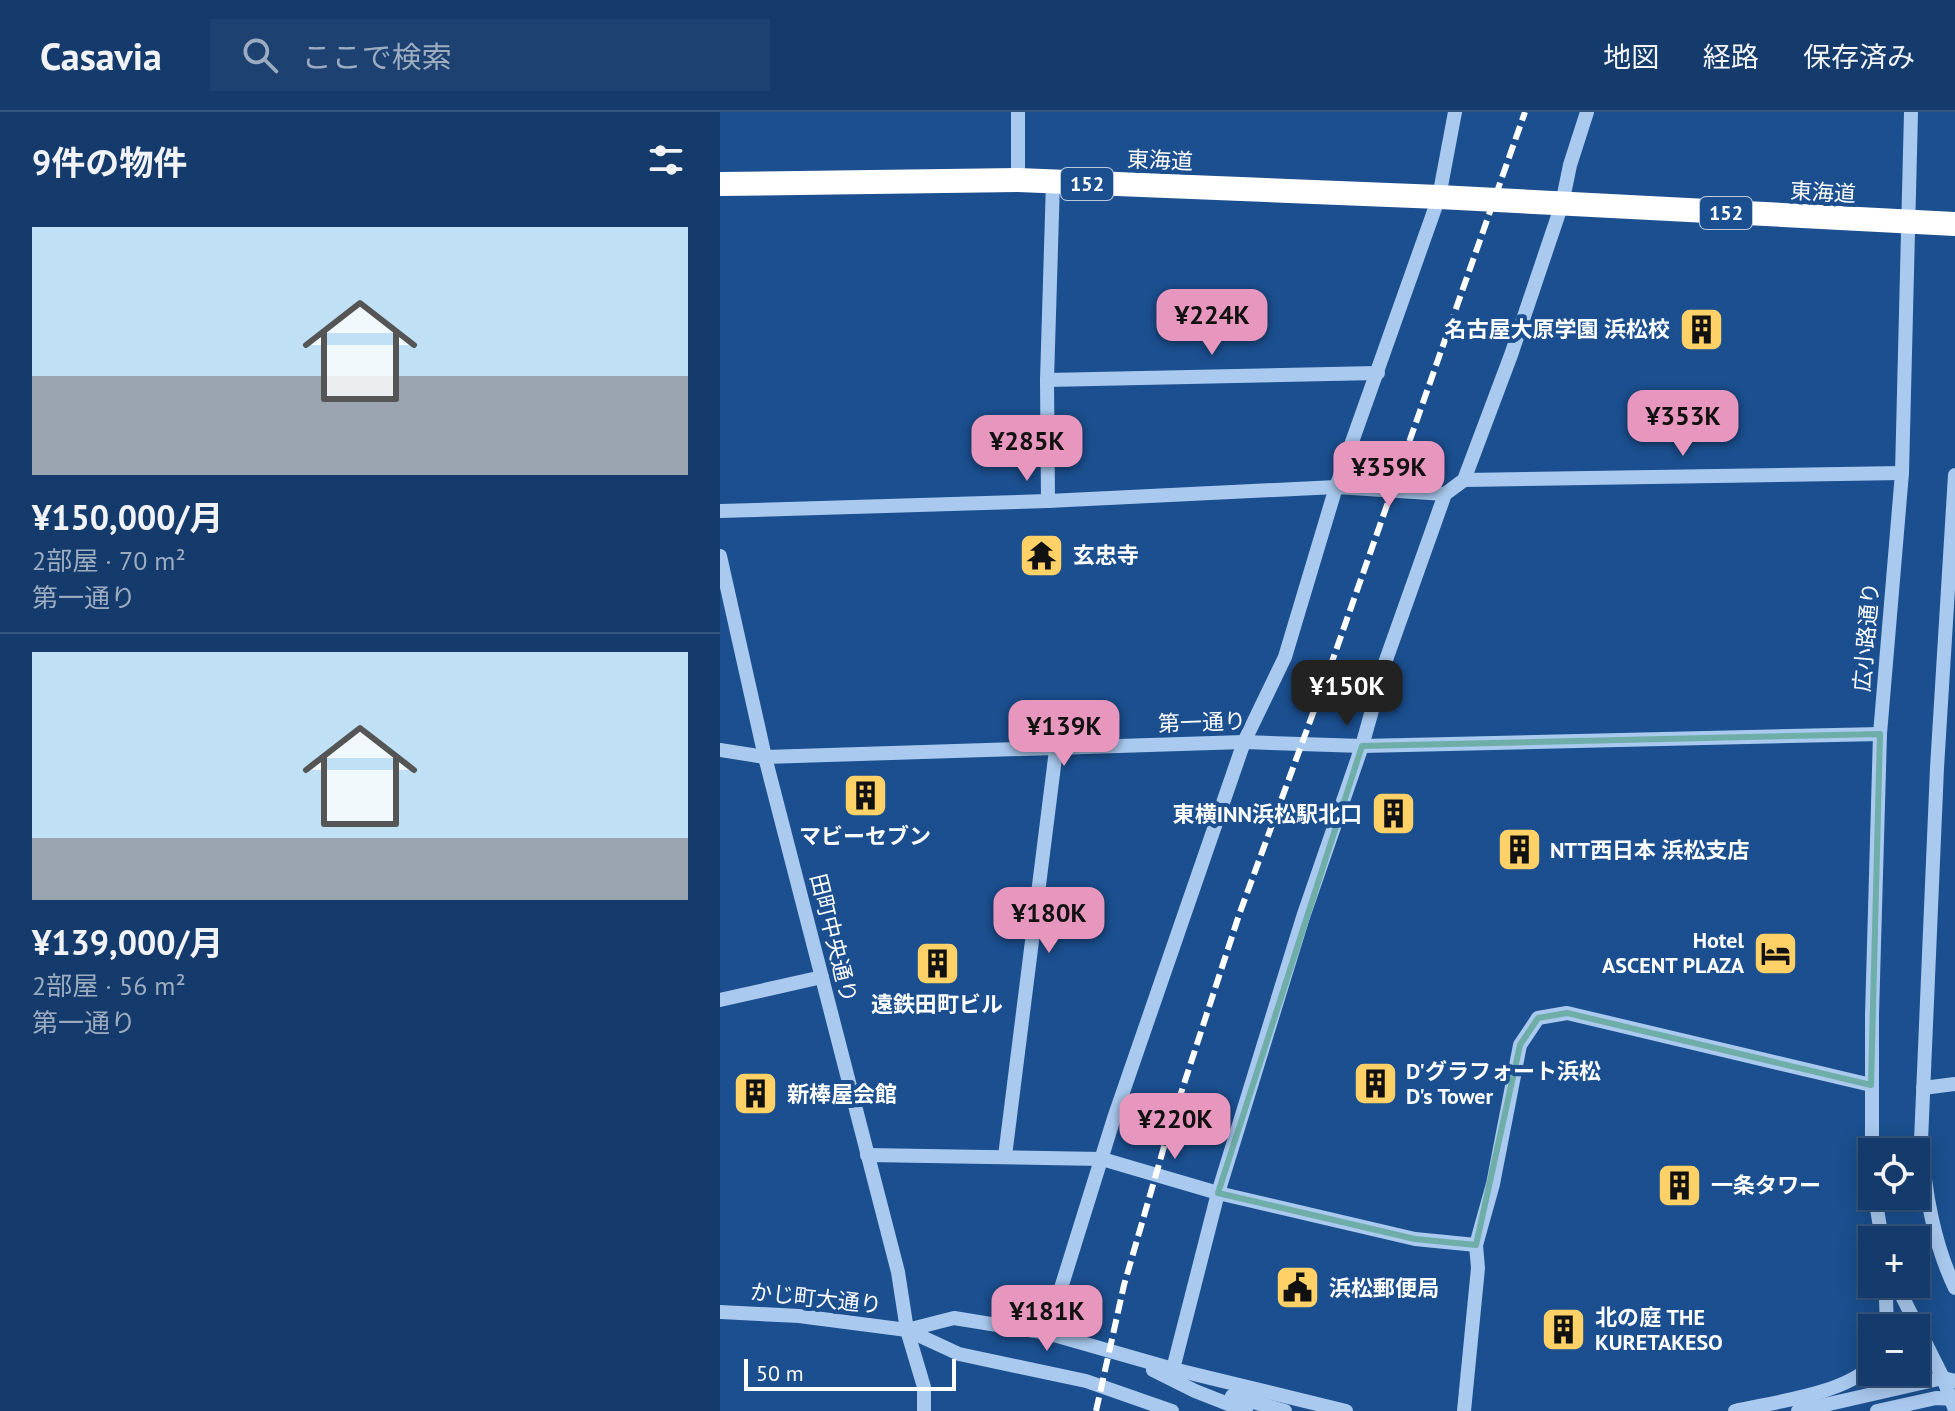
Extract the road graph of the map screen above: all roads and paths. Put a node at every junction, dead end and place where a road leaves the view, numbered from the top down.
1 (1018, 112) edge
2 (1455, 112) edge
3 (1587, 112) edge
4 (1911, 112) edge
5 (1018, 180) junction
6 (1053, 182) junction
7 (720, 184) edge
8 (1446, 198) junction
9 (1554, 204) junction
10 (1908, 222) junction
11 (1955, 224) edge
12 (1378, 373) junction
13 (1047, 380) junction
14 (1902, 473) junction
15 (1955, 475) edge
16 (1464, 480) junction
17 (1336, 487) junction
18 (1954, 493) edge
19 (1445, 494) junction
20 (1048, 501) junction
21 (720, 511) edge
22 (720, 556) edge
23 (1948, 730) edge
24 (1880, 734) junction
25 (1244, 742) junction
26 (1362, 746) junction
27 (720, 750) edge
28 (1056, 750) junction
29 (765, 757) junction
30 (822, 977) junction
31 (720, 1000) edge
32 (1955, 1084) edge
33 (1871, 1085) junction
34 (1923, 1088) junction
35 (1872, 1138) edge
36 (867, 1155) junction
37 (1005, 1156) junction
38 (1102, 1159) junction
39 (1218, 1193) junction
40 (1476, 1245) junction
41 (1955, 1288) edge
42 (1904, 1298) edge
43 (720, 1312) edge
44 (907, 1330) junction
45 (1047, 1333) junction
46 (1139, 1360) junction
47 (1173, 1369) junction
48 (1190, 1373) junction
49 (1858, 1375) edge
50 (1949, 1380) edge
51 (1954, 1403) edge
52 (1136, 1404) edge
53 (924, 1411) edge
54 (1172, 1411) edge
55 (1246, 1411) edge
56 (1285, 1411) edge
57 (1346, 1411) edge
58 (1464, 1411) edge
59 (1735, 1411) edge
60 (1798, 1411) edge
61 (1877, 1411) edge

1 - 5 street
2 - 8 street
3 - 9 street
4 - 10 street, 広小路通り
5 - 6 highway, 東海道 / 152
5 - 7 highway, 東海道 / 152
6 - 8 highway, 東海道 / 152
6 - 13 street
8 - 9 highway, 152
8 - 12 street
9 - 10 highway, 東海道 / 152
9 - 16 street
10 - 11 highway, 東海道 / 152
10 - 14 street, 広小路通り
12 - 13 street
12 - 17 street
13 - 20 street
14 - 16 street
14 - 24 street, 広小路通り
15 - 18 street
16 - 19 street
17 - 19 street
17 - 20 street
17 - 25 street
18 - 23 street
19 - 26 street
20 - 21 street
22 - 29 street, 田町中央通り
23 - 34 street
24 - 26 street, 第一通り
24 - 33 street, 広小路通り
25 - 26 street, 第一通り
25 - 28 street, 第一通り
25 - 38 street
26 - 39 street
27 - 29 street, 第一通り
28 - 29 street, 第一通り
28 - 37 street
29 - 30 street, 田町中央通り
30 - 31 street
30 - 36 street, 田町中央通り
32 - 34 street
33 - 35 street, 広小路通り
33 - 40 street
34 - 41 street
36 - 37 street
36 - 44 street, 田町中央通り
37 - 38 street
38 - 39 street
38 - 45 street
39 - 40 street
39 - 47 street
40 - 58 street
42 - 50 street
43 - 44 street, かじ町大通り
44 - 45 street
44 - 52 street
44 - 53 street, 田町中央通り
45 - 46 street
46 - 47 street
46 - 55 street
47 - 48 street
48 - 56 street
48 - 57 street
49 - 59 street
50 - 51 street
50 - 60 street
51 - 61 street
52 - 54 street

